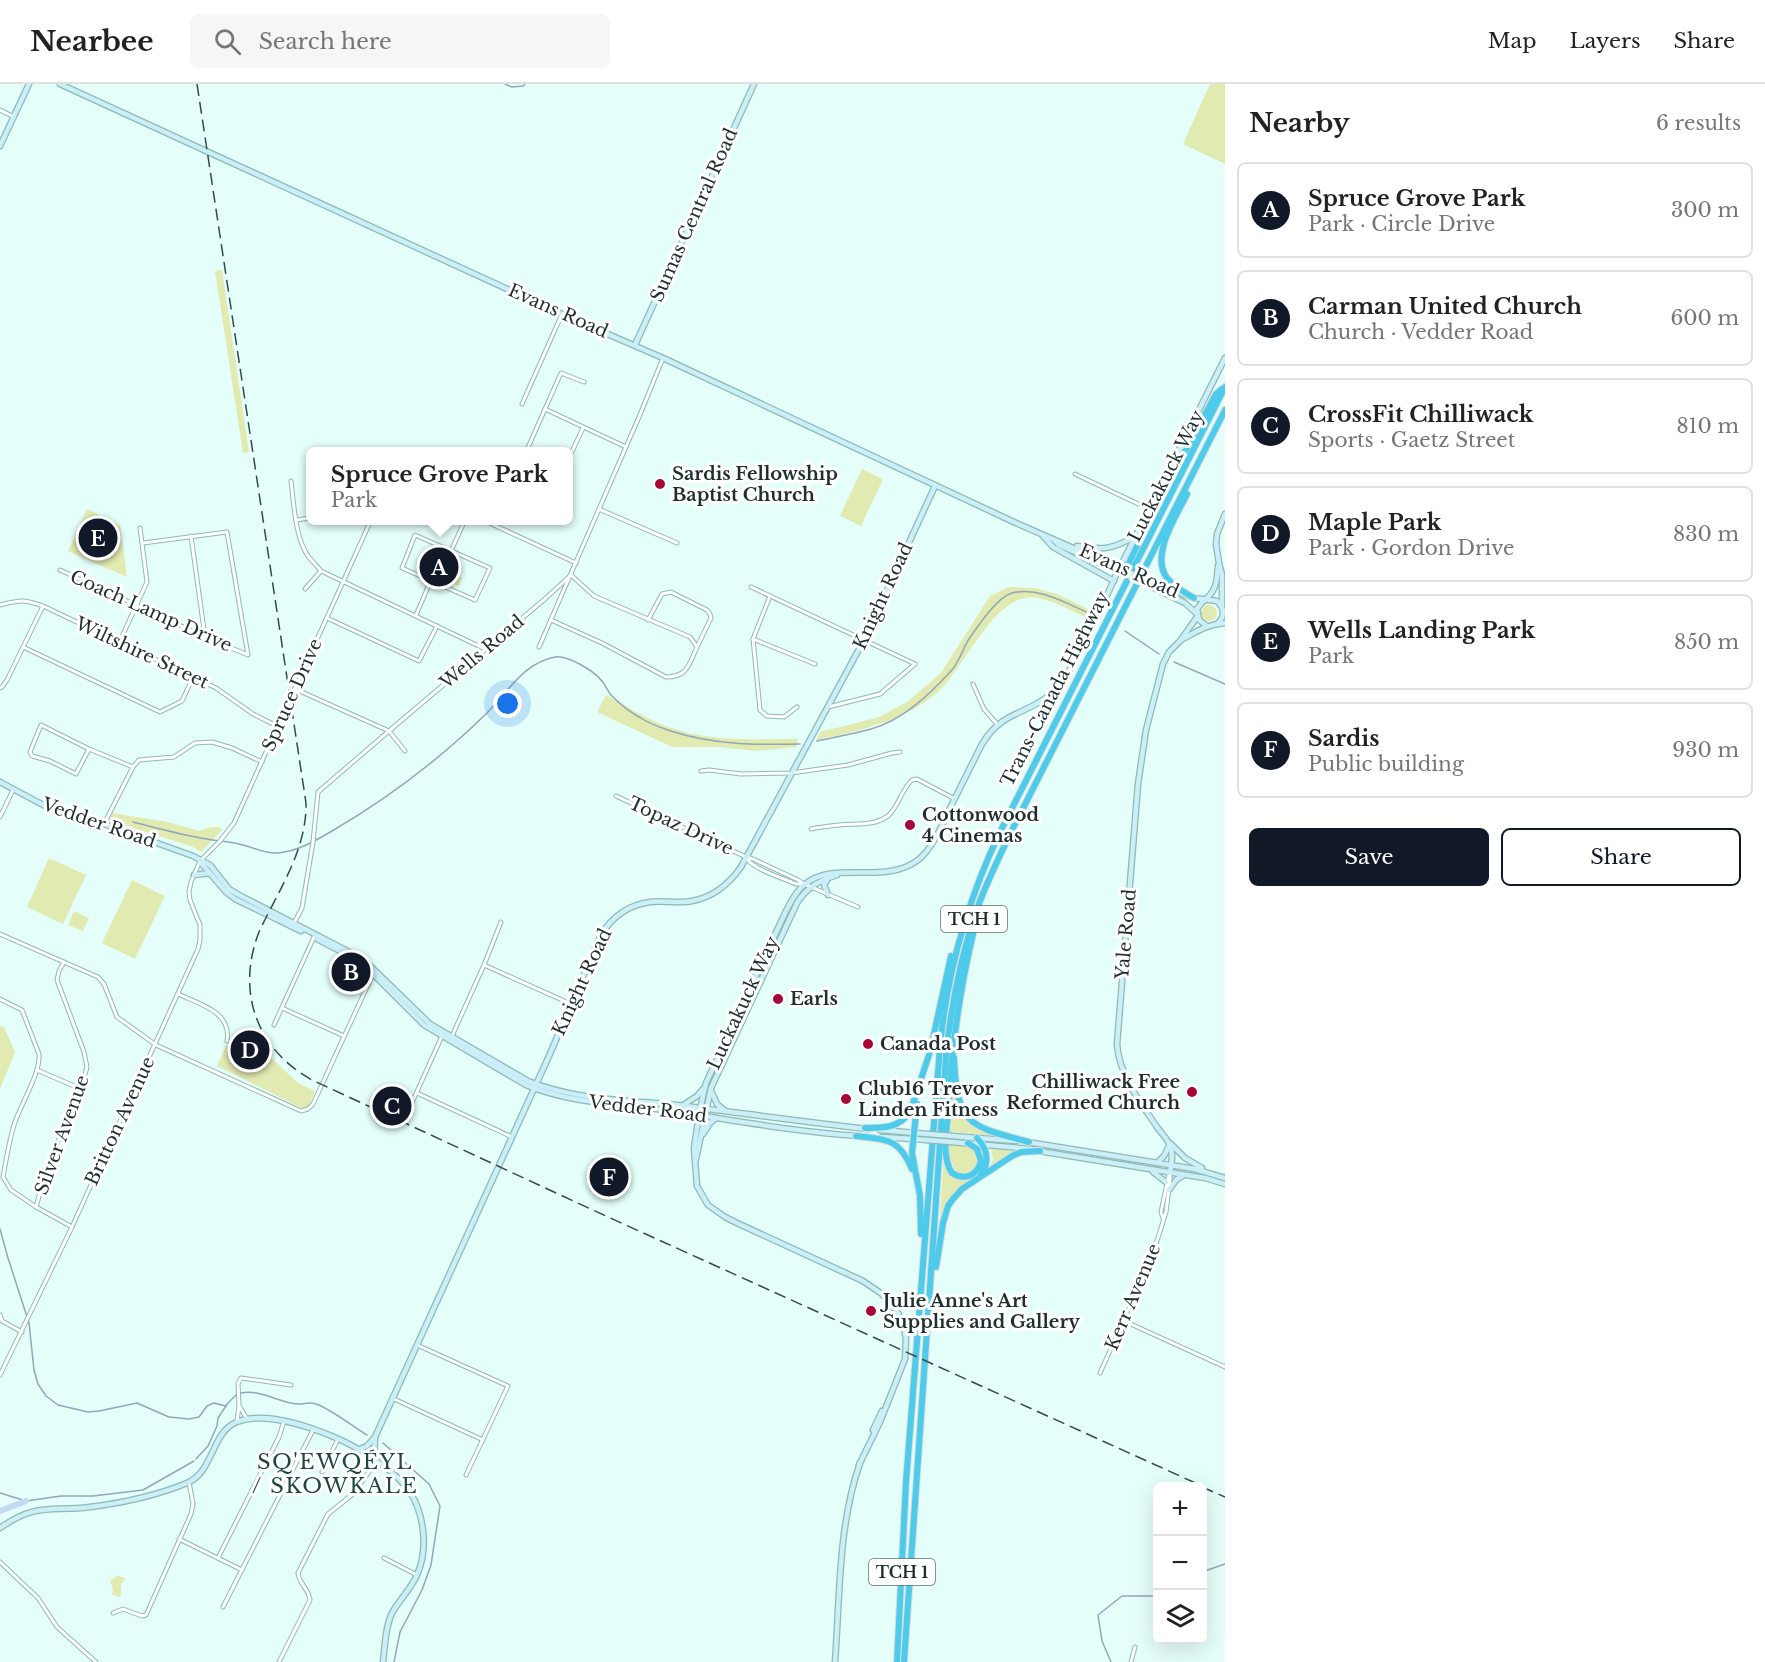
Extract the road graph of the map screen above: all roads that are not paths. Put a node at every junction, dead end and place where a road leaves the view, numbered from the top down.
1 (29, 84) edge
2 (60, 84) edge
3 (754, 84) edge
4 (0, 110) edge
5 (14, 117) junction
6 (0, 146) edge
7 (562, 314) junction
8 (635, 345) junction
9 (663, 358) junction
10 (1225, 358) edge
11 (584, 382) dead end
12 (1225, 387) edge
13 (522, 404) dead end
14 (545, 409) junction
15 (1225, 410) edge
16 (583, 428) junction
17 (1216, 429) junction
18 (528, 447) edge
19 (626, 447) junction
20 (573, 449) edge
21 (1075, 474) dead end
22 (291, 481) dead end
23 (935, 486) junction
24 (599, 509) junction
25 (1149, 509) junction
26 (1225, 514) edge
27 (306, 519) edge
28 (296, 520) junction
29 (369, 525) edge
30 (463, 525) edge
31 (498, 525) edge
32 (141, 528) dead end
33 (1041, 534) junction
34 (191, 536) junction
35 (1136, 536) junction
36 (1054, 540) junction
37 (143, 543) junction
38 (677, 543) dead end
39 (1071, 546) junction
40 (1119, 546) junction
41 (451, 551) junction
42 (1128, 552) junction
43 (576, 563) junction
44 (1219, 563) junction
45 (1120, 567) junction
46 (60, 570) dead end
47 (321, 571) junction
48 (570, 575) junction
49 (431, 580) junction
50 (343, 581) junction
51 (1153, 585) junction
52 (751, 587) dead end
53 (305, 589) dead end
54 (770, 596) junction
55 (1194, 598) junction
56 (1205, 600) junction
57 (0, 605) edge
58 (43, 606) junction
59 (136, 606) junction
60 (1224, 610) edge
61 (416, 615) junction
62 (1197, 615) junction
63 (327, 618) junction
64 (551, 620) junction
65 (648, 620) junction
66 (1225, 623) edge
67 (1217, 624) junction
68 (437, 626) junction
69 (1208, 626) junction
70 (206, 637) junction
71 (753, 639) junction
72 (864, 640) junction
73 (1180, 641) junction
74 (119, 643) junction
75 (23, 647) junction
76 (539, 647) dead end
77 (698, 647) junction
78 (484, 649) junction
79 (815, 664) dead end
80 (193, 678) junction
81 (973, 684) dead end
82 (0, 688) edge
83 (295, 689) junction
84 (796, 707) dead end
85 (826, 707) junction
86 (997, 724) junction
87 (278, 726) junction
88 (389, 731) junction
89 (89, 749) junction
90 (405, 751) dead end
91 (900, 752) dead end
92 (262, 762) junction
93 (133, 767) junction
94 (701, 771) dead end
95 (791, 773) junction
96 (0, 782) edge
97 (12, 790) junction
98 (616, 796) dead end
99 (955, 799) junction
100 (0, 816) edge
101 (104, 824) junction
102 (811, 830) dead end
103 (746, 857) junction
104 (200, 861) junction
105 (210, 873) junction
106 (839, 874) junction
107 (194, 875) junction
108 (980, 877) junction
109 (828, 878) junction
110 (807, 886) junction
111 (828, 895) junction
112 (982, 896) junction
113 (858, 907) dead end
114 (501, 922) dead end
115 (293, 925) junction
116 (0, 934) edge
117 (314, 937) junction
118 (64, 962) junction
119 (484, 965) junction
120 (375, 972) junction
121 (178, 994) junction
122 (0, 999) edge
123 (571, 1004) junction
124 (282, 1008) junction
125 (274, 1025) dead end
126 (443, 1034) junction
127 (344, 1036) junction
128 (450, 1038) junction
129 (954, 1040) junction
130 (227, 1041) dead end
131 (156, 1045) junction
132 (37, 1070) junction
133 (535, 1086) junction
134 (920, 1086) junction
135 (711, 1088) junction
136 (81, 1089) junction
137 (703, 1089) junction
138 (417, 1093) junction
139 (682, 1106) junction
140 (410, 1107) dead end
141 (703, 1109) junction
142 (726, 1112) junction
143 (684, 1113) junction
144 (702, 1116) junction
145 (717, 1118) junction
146 (697, 1126) junction
147 (866, 1128) junction
148 (856, 1136) junction
149 (913, 1136) junction
150 (512, 1137) junction
151 (977, 1138) junction
152 (701, 1139) junction
153 (952, 1139) junction
154 (1029, 1142) junction
155 (968, 1143) junction
156 (1170, 1144) junction
157 (984, 1145) junction
158 (1040, 1151) junction
159 (1157, 1163) junction
160 (694, 1165) junction
161 (1171, 1165) junction
162 (1150, 1170) junction
163 (1207, 1171) junction
164 (1170, 1173) junction
165 (1184, 1175) junction
166 (978, 1178) junction
167 (1225, 1178) edge
168 (916, 1180) junction
169 (1166, 1182) junction
170 (1225, 1184) edge
171 (1169, 1190) junction
172 (36, 1207) junction
173 (1163, 1219) junction
174 (72, 1227) junction
175 (920, 1301) junction
176 (0, 1315) edge
177 (1124, 1321) junction
178 (22, 1332) junction
179 (417, 1345) junction
180 (927, 1351) junction
181 (1225, 1367) edge
182 (1100, 1373) dead end
183 (0, 1375) edge
184 (291, 1385) dead end
185 (392, 1398) junction
186 (239, 1406) junction
187 (247, 1419) junction
188 (284, 1421) junction
189 (237, 1422) junction
190 (314, 1428) junction
191 (375, 1437) junction
192 (338, 1439) junction
193 (483, 1440) junction
194 (358, 1450) junction
195 (375, 1461) junction
196 (322, 1472) dead end
197 (466, 1475) dead end
198 (189, 1482) junction
199 (0, 1528) edge
200 (180, 1539) junction
201 (218, 1558) junction
202 (384, 1558) dead end
203 (0, 1562) edge
204 (242, 1570) junction
205 (417, 1575) junction
206 (223, 1607) dead end
207 (113, 1613) dead end
208 (1135, 1647) dead end
209 (96, 1662) edge
210 (279, 1662) edge
211 (382, 1662) edge
212 (835, 1662) edge
213 (897, 1662) edge
214 (904, 1662) edge
215 (1131, 1662) edge

1 - 5 street
2 - 7 street, Evans Road
3 - 8 street, Sumas Central Road
4 - 5 street
5 - 6 street
7 - 8 street, Evans Road
7 - 13 street
8 - 9 street, Evans Road
9 - 19 street, Wells Road
9 - 23 street, Evans Road
10 - 25 street, Luckakuck Way
11 - 14 street
12 - 45 highway
12 - 108 highway, Trans-Canada Highway / TCH 1
14 - 16 street
14 - 18 street
15 - 17 highway, Trans-Canada Highway / TCH 1
16 - 19 street
16 - 20 street
17 - 55 highway
17 - 112 highway, Trans-Canada Highway / TCH 1
19 - 24 street, Wells Road
21 - 25 street
22 - 28 street
23 - 33 street, Evans Road
23 - 72 street, Knight Road
24 - 38 street
24 - 43 street, Wells Road
25 - 35 street, Luckakuck Way
26 - 44 street
27 - 28 street
28 - 47 street
29 - 50 street, Spruce Drive
30 - 41 street
31 - 43 street
32 - 37 street
33 - 36 street, Evans Road
33 - 86 street, Luckakuck Way
34 - 37 street, Coach Lamp Drive
34 - 70 street
34 - 70 street, Coach Lamp Drive
35 - 40 street
35 - 42 street, Luckakuck Way
36 - 39 street, Evans Road
36 - 45 street, Evans Road
37 - 59 street
39 - 40 street
39 - 45 street, Evans Road
40 - 42 street
41 - 49 street
41 - 49 street
42 - 45 street, Luckakuck Way
43 - 48 street, Wells Road
44 - 56 street
44 - 60 street
45 - 51 street, Evans Road, bridge
46 - 59 street, Coach Lamp Drive
47 - 50 street
47 - 53 street
48 - 64 street
48 - 65 street
48 - 78 street, Wells Road
49 - 61 street
50 - 61 street
50 - 63 street, Spruce Drive
51 - 55 street, Evans Road
51 - 62 street, Evans Road
52 - 54 street
54 - 71 street
54 - 72 street
55 - 56 street, Evans Road
56 - 60 street
56 - 62 street
57 - 58 street, Wiltshire Street
58 - 74 street, Wiltshire Street
58 - 75 street
59 - 70 street, Coach Lamp Drive
59 - 74 street
60 - 67 street
61 - 68 street
62 - 69 street
62 - 73 street, Yale Road
63 - 68 street
63 - 83 street, Spruce Drive
64 - 76 street
64 - 77 street
65 - 77 street
65 - 77 street
66 - 67 street
67 - 69 street
68 - 78 street
69 - 73 street, Yale Road
71 - 79 street
71 - 84 street
72 - 85 street, Knight Road
72 - 85 street
73 - 156 street, Yale Road
74 - 80 street, Wiltshire Street
75 - 80 street
75 - 82 street
78 - 88 street, Wells Road
80 - 87 street, Wiltshire Street
81 - 86 street
83 - 87 street, Spruce Drive
83 - 88 street
85 - 95 street, Knight Road
86 - 99 street, Luckakuck Way
87 - 92 street, Spruce Drive
88 - 90 street
88 - 115 street, Wells Road
89 - 89 street
89 - 93 street
91 - 95 street
92 - 93 street
92 - 104 street, Spruce Drive
93 - 101 street
94 - 95 street
95 - 103 street, Knight Road
96 - 97 street, Vedder Road
97 - 100 street
97 - 101 street, Vedder Road
98 - 103 street, Topaz Drive
99 - 102 street
99 - 106 street, Luckakuck Way
101 - 104 street, Vedder Road
103 - 110 street, Topaz Drive
103 - 123 street, Knight Road
104 - 105 street, Vedder Road
104 - 107 street, Britton Avenue
104 - 115 street, Vedder Road
105 - 107 street
105 - 115 street, Vedder Road
106 - 109 street, Luckakuck Way
106 - 110 street, Luckakuck Way
107 - 121 street, Britton Avenue
108 - 134 highway
108 - 175 highway, Trans-Canada Highway / TCH 1
109 - 110 street, Luckakuck Way
109 - 111 street
110 - 111 street, Topaz Drive
110 - 135 street, Luckakuck Way
110 - 137 street, Luckakuck Way
111 - 113 street, Topaz Drive
112 - 129 highway
112 - 180 highway, Trans-Canada Highway / TCH 1
114 - 119 street
115 - 117 street, Vedder Road
115 - 120 street, Vedder Road
116 - 118 street
117 - 120 street, Vedder Road
117 - 124 street
118 - 131 street
118 - 136 street, Silver Avenue
119 - 123 street
119 - 128 street
120 - 126 street, Vedder Road
120 - 127 street
121 - 130 street
121 - 131 street, Britton Avenue
122 - 132 street
123 - 133 street, Knight Road
124 - 125 street
124 - 127 street
126 - 128 street, Vedder Road
126 - 138 street
127 - 131 street
128 - 133 street, Vedder Road
129 - 154 highway
129 - 155 highway
131 - 174 street, Britton Avenue
132 - 136 street
132 - 172 street
133 - 139 street, Vedder Road
133 - 143 street, Vedder Road
133 - 150 street, Knight Road
134 - 147 highway
134 - 149 highway
135 - 141 street, Luckakuck Way
135 - 142 street
136 - 172 street, Silver Avenue
137 - 139 street
137 - 141 street, Luckakuck Way
138 - 140 street
138 - 150 street
139 - 141 street, Vedder Road
141 - 142 street, Vedder Road
141 - 144 street, Luckakuck Way
142 - 147 street, Vedder Road
143 - 144 street, Vedder Road
143 - 146 street
144 - 145 street, Vedder Road
144 - 146 street, Luckakuck Way
144 - 152 street, Luckakuck Way
145 - 148 street, Vedder Road
145 - 152 street
146 - 160 street, Luckakuck Way
147 - 149 street, Vedder Road
148 - 149 street, Vedder Road
148 - 168 highway
149 - 153 street, Vedder Road, bridge
149 - 168 highway
150 - 179 street, Knight Road
151 - 153 street, Vedder Road
151 - 154 street, Vedder Road
151 - 157 highway
152 - 160 street, Luckakuck Way
153 - 155 street, Vedder Road
154 - 159 street, Vedder Road
155 - 157 street, Vedder Road
156 - 159 street
156 - 161 street
156 - 163 street
157 - 158 street, Vedder Road
157 - 166 highway
158 - 162 street, Vedder Road
158 - 166 highway
159 - 161 street, Vedder Road
160 - 212 street, Luckakuck Way
161 - 163 street
161 - 164 street
162 - 164 street, Vedder Road
162 - 169 street
163 - 167 street
164 - 165 street
164 - 169 street, Kerr Avenue
164 - 171 street, Kerr Avenue
165 - 170 street
165 - 171 street
166 - 180 highway
168 - 175 highway
169 - 173 street, Kerr Avenue
171 - 173 street, Kerr Avenue
172 - 174 street
173 - 177 street, Kerr Avenue
174 - 178 street, Britton Avenue
175 - 213 highway, Trans-Canada Highway / TCH 1
176 - 178 street
177 - 181 street
177 - 182 street, Kerr Avenue
178 - 183 street, Britton Avenue
179 - 185 street, Knight Road
179 - 193 street
180 - 214 highway, Trans-Canada Highway / TCH 1
184 - 186 street
185 - 191 street, Knight Road
185 - 193 street
186 - 187 street
186 - 189 street
187 - 188 street
187 - 189 street
188 - 190 street
188 - 201 street
189 - 198 street
190 - 192 street
190 - 204 street
191 - 194 street, Knight Road
191 - 195 street, Knight Road
192 - 194 street
192 - 196 street
193 - 197 street
194 - 195 street
195 - 205 street
195 - 210 street
198 - 199 street
198 - 200 street
200 - 201 street
200 - 207 street
201 - 204 street
202 - 205 street
203 - 209 street
204 - 206 street
205 - 211 street
208 - 215 street

